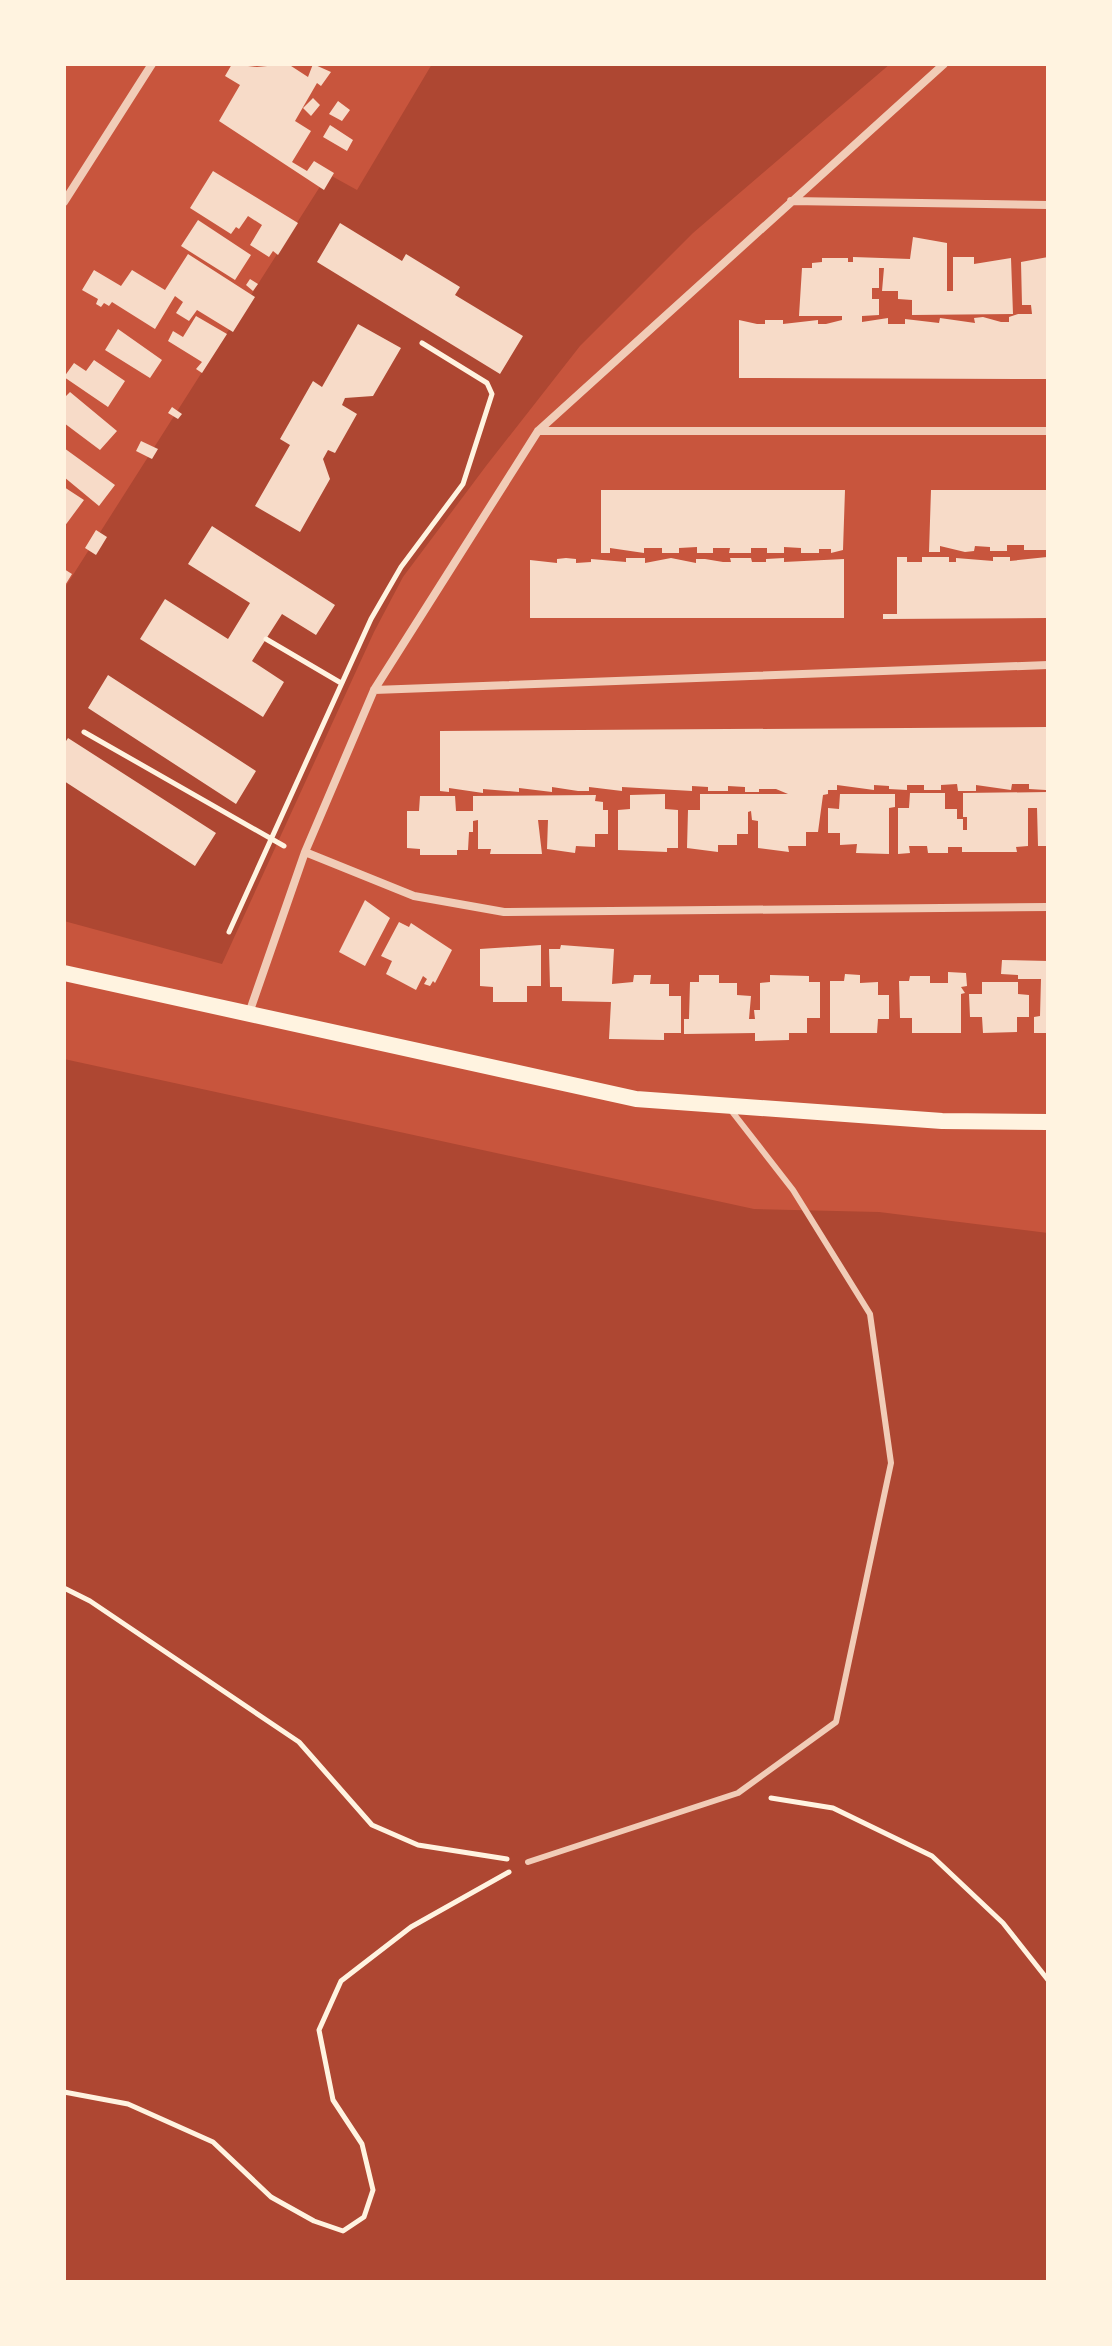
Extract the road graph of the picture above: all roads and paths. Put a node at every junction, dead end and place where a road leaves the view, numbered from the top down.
1 (152, 64) edge
2 (944, 64) edge
3 (65, 197) edge
4 (791, 201) junction
5 (1048, 205) edge
6 (422, 343) dead end
7 (538, 431) junction
8 (1048, 431) edge
9 (266, 639) dead end
10 (1048, 665) edge
11 (341, 683) junction
12 (374, 690) junction
13 (84, 732) dead end
14 (268, 839) junction
15 (305, 852) junction
16 (1048, 907) edge
17 (229, 932) dead end
18 (64, 973) edge
19 (248, 1016) junction
20 (728, 1106) junction
21 (1048, 1122) edge
22 (64, 1588) edge
23 (738, 1793) junction
24 (528, 1862) junction
25 (1048, 1980) edge
26 (64, 2092) edge

1 - 3 street
2 - 4 street
4 - 5 street
4 - 7 street
6 - 11 path
7 - 8 street
7 - 12 street
9 - 11 path
10 - 12 street
11 - 14 path
12 - 15 street
13 - 14 path
14 - 15 path
14 - 17 path
15 - 16 street
15 - 19 street
18 - 19 main road
19 - 20 main road
20 - 21 main road
20 - 23 lane
22 - 24 path
23 - 24 lane
23 - 25 path
24 - 26 path

